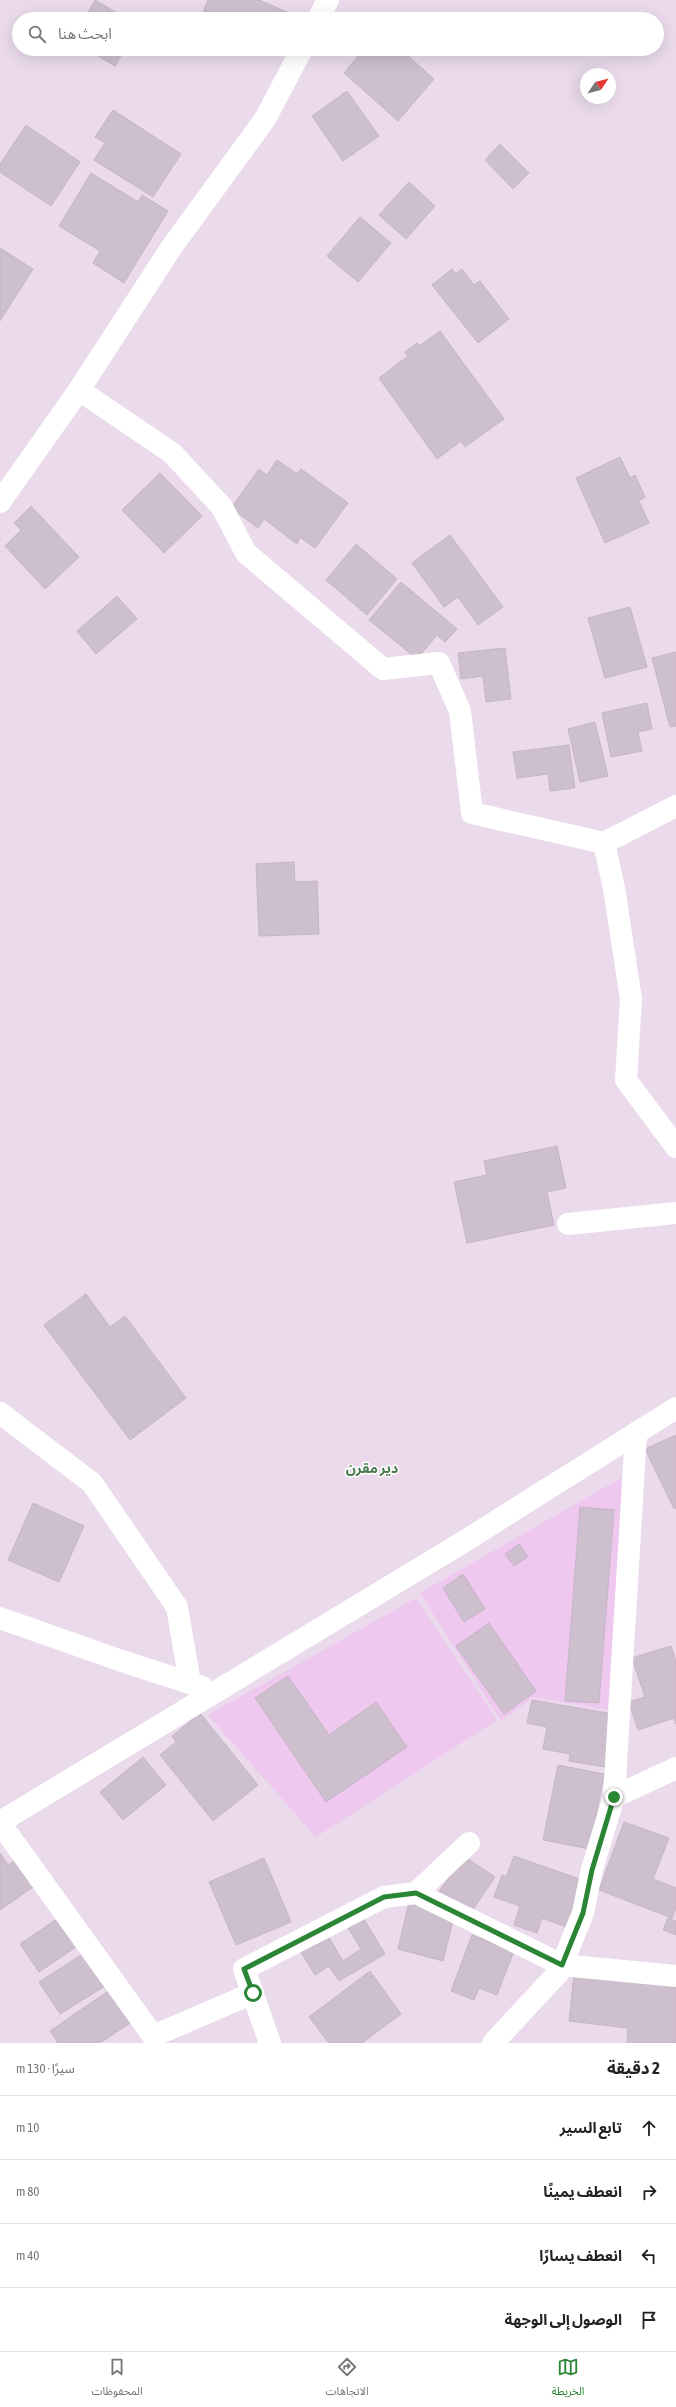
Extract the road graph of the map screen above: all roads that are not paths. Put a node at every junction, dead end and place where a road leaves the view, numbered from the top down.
1 (328, 0) edge
2 (322, 12) edge
3 (298, 56) edge
4 (79, 390) junction
5 (0, 502) edge
6 (676, 806) edge
7 (604, 843) junction
8 (676, 1147) edge
9 (676, 1213) edge
10 (568, 1224) dead end
11 (676, 1408) edge
12 (0, 1413) edge
13 (636, 1433) junction
14 (0, 1618) edge
15 (190, 1683) junction
16 (217, 1691) junction
17 (676, 1768) edge
18 (614, 1797) junction
19 (0, 1823) edge
20 (469, 1842) dead end
21 (416, 1893) junction
22 (562, 1965) junction
23 (676, 1976) edge
24 (253, 1993) junction
25 (270, 2043) edge
26 (493, 2043) edge

1 - 2 street
3 - 4 street
4 - 5 street
4 - 7 street
6 - 7 street
7 - 8 street
9 - 10 street
11 - 13 street
12 - 15 street
13 - 16 street
13 - 18 street
14 - 15 street
15 - 16 street
16 - 19 street
17 - 18 street
18 - 22 street
19 - 24 street
20 - 21 street
21 - 22 street
21 - 24 street
22 - 23 street
22 - 26 street
24 - 25 street

